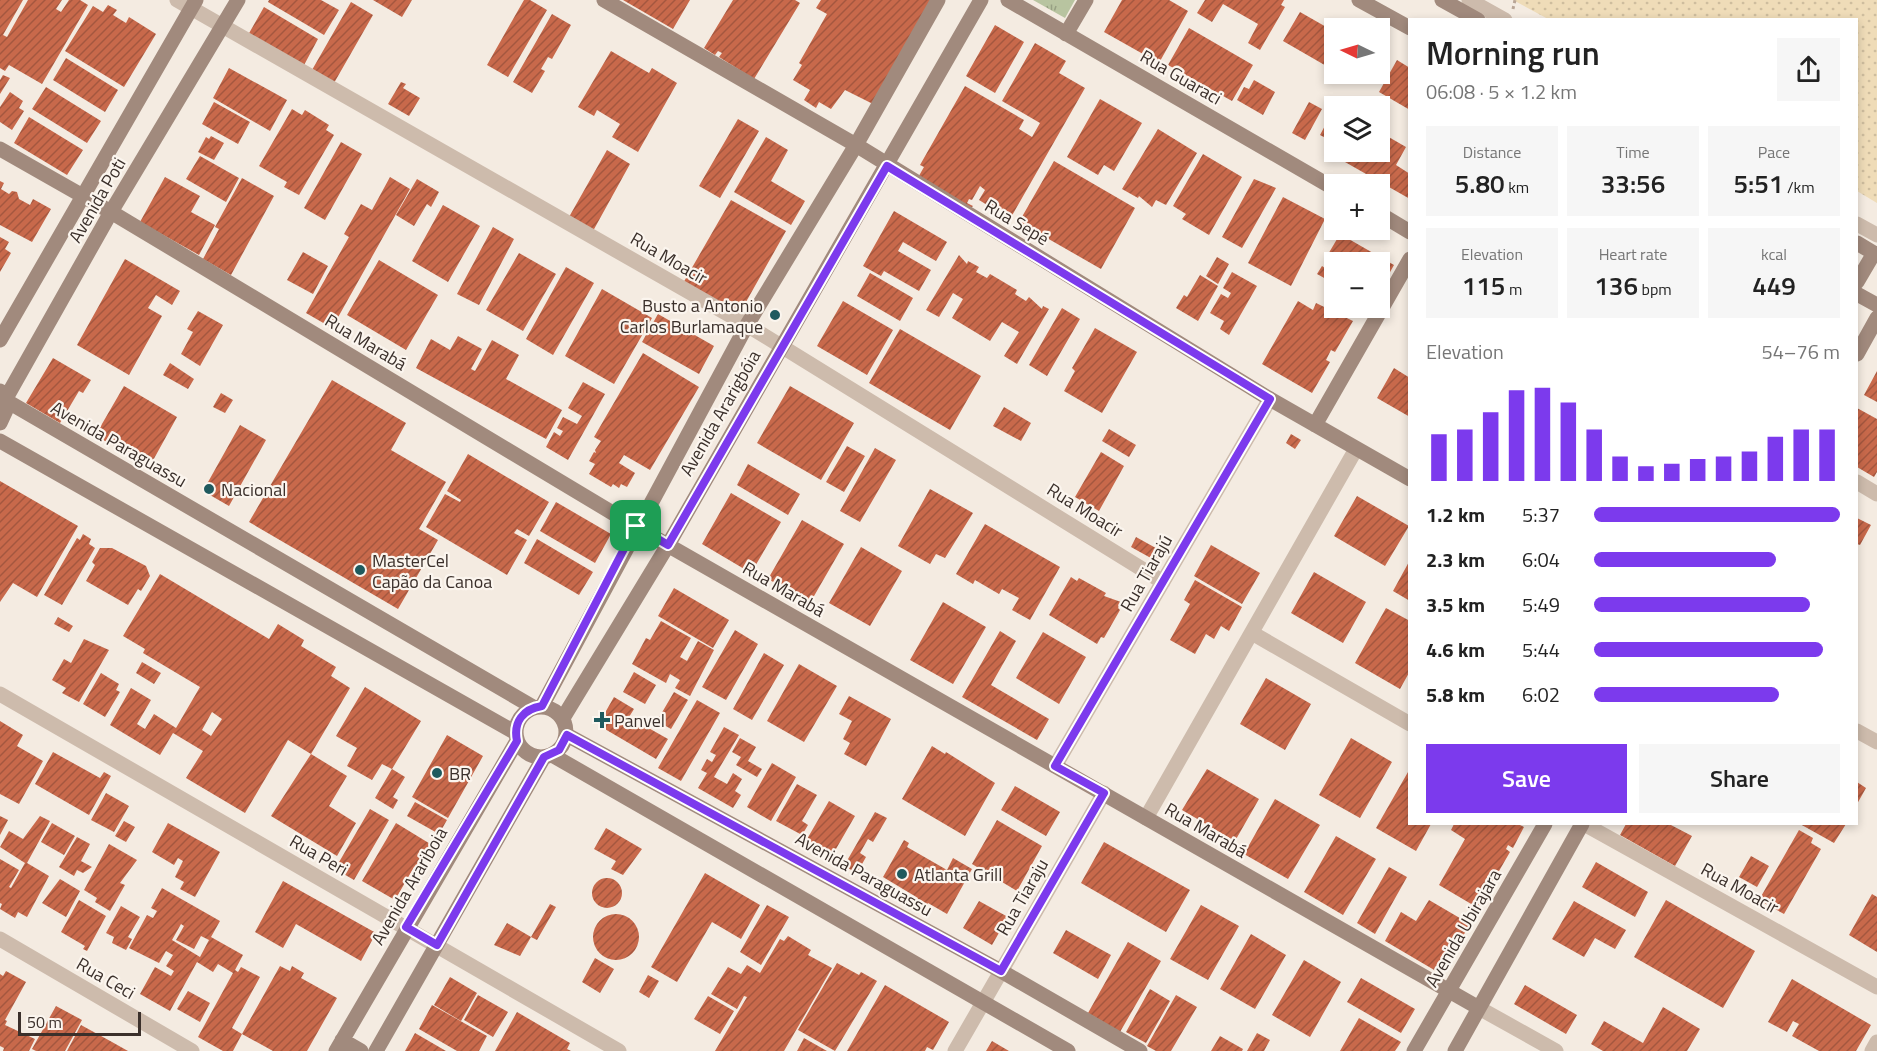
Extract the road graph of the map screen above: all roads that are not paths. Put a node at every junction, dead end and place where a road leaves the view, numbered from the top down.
1 (177, 0) edge
2 (238, 0) edge
3 (603, 0) edge
4 (938, 0) edge
5 (981, 0) edge
6 (1008, 0) edge
7 (1086, 0) edge
8 (1359, 0) edge
9 (1442, 0) edge
10 (1469, 0) edge
11 (194, 4) edge
12 (1474, 18) edge
13 (1501, 18) edge
14 (224, 25) junction
15 (1408, 27) edge
16 (1066, 34) junction
17 (856, 145) junction
18 (0, 149) edge
19 (887, 166) junction
20 (1324, 183) edge
21 (84, 197) junction
22 (111, 212) junction
23 (1390, 220) edge
24 (1858, 225) edge
25 (1408, 231) edge
26 (1877, 236) edge
27 (1858, 244) edge
28 (1875, 254) edge
29 (1408, 262) edge
30 (1858, 280) edge
31 (1858, 295) edge
32 (1877, 305) edge
33 (1877, 318) edge
34 (747, 325) junction
35 (0, 340) edge
36 (781, 345) junction
37 (1858, 352) edge
38 (3, 395) edge
39 (1270, 399) junction
40 (0, 423) edge
41 (1315, 425) junction
42 (0, 441) edge
43 (1356, 448) junction
44 (1408, 478) edge
45 (1858, 483) edge
46 (1877, 494) edge
47 (636, 526) junction
48 (668, 545) junction
49 (1163, 582) junction
50 (1252, 633) junction
51 (0, 694) edge
52 (538, 706) junction
53 (563, 718) junction
54 (1408, 723) edge
55 (1858, 732) edge
56 (567, 735) junction
57 (516, 737) junction
58 (1877, 742) edge
59 (548, 756) junction
60 (1055, 766) junction
61 (1104, 793) junction
62 (1146, 818) junction
63 (1544, 825) edge
64 (1582, 825) edge
65 (1585, 825) edge
66 (406, 927) junction
67 (0, 939) edge
68 (437, 945) junction
69 (1001, 971) junction
70 (1877, 987) edge
71 (1448, 991) junction
72 (983, 1002) junction
73 (1479, 1008) junction
74 (1877, 1042) edge
75 (339, 1046) edge
76 (192, 1051) edge
77 (361, 1051) edge
78 (376, 1051) edge
79 (619, 1051) edge
80 (955, 1051) edge
81 (1068, 1051) edge
82 (1140, 1051) edge
83 (1414, 1051) edge
84 (1455, 1051) edge
85 (1556, 1051) edge
86 (1872, 1051) edge

1 - 11 street, Rua Moacir
2 - 14 street, Avenida Poti
3 - 17 street, Rua Sepé
4 - 17 street, Avenida Ararigbóia
5 - 19 street, Avenida Ararigbóia
6 - 16 street, Rua Guaraci
7 - 16 street
8 - 15 street
9 - 12 street
10 - 13 street
11 - 14 street, Rua Moacir
11 - 21 street, Avenida Poti
14 - 22 street, Avenida Poti
14 - 34 street, Rua Moacir
16 - 20 street, Rua Guaraci
17 - 19 street, Rua Sepé
17 - 34 street, Avenida Ararigbóia
18 - 21 street, Rua Marabá
19 - 36 street, Avenida Ararigbóia
19 - 39 street, Rua Sepé
21 - 22 street, Rua Marabá
21 - 35 street, Avenida Poti
22 - 38 street, Avenida Poti
22 - 47 street, Rua Marabá
23 - 25 street
24 - 26 street
27 - 28 street
28 - 30 street
29 - 41 street
31 - 32 street
33 - 37 street
34 - 36 street, Rua Moacir
34 - 47 street, Avenida Ararigbóia
36 - 48 street, Avenida Ararigbóia
36 - 49 street, Rua Moacir
38 - 40 street, Avenida Poti
38 - 52 street, Avenida Paraguassu
39 - 41 street, Rua Sepé
39 - 49 street, Rua Tiarajú
41 - 43 street, Rua Sepé
42 - 57 street
43 - 44 street, Rua Sepé
43 - 50 street
45 - 46 street
47 - 48 street, Rua Marabá
47 - 52 street, Avenida Ararigbóia
48 - 53 street, Avenida Ararigbóia
48 - 60 street, Rua Marabá
49 - 60 street, Rua Tiarajú
50 - 54 street
50 - 62 street
51 - 66 street, Rua Peri
52 - 53 street
52 - 57 street
53 - 56 street
55 - 58 street
56 - 59 street
56 - 69 street, Avenida Paraguassu
57 - 59 street
57 - 66 street, Avenida Arariboia
59 - 68 street
59 - 72 street
60 - 61 street, Rua Marabá
61 - 62 street, Rua Marabá
61 - 69 street, Rua Tiaraju
62 - 71 street, Rua Marabá
63 - 71 street, Avenida Ubirajara
64 - 73 street
65 - 70 street, Rua Moacir
66 - 68 street, Rua Peri
66 - 75 street, Avenida Arariboia
67 - 76 street, Rua Ceci
68 - 78 street
68 - 79 street, Rua Peri
69 - 72 street, Rua Tiaraju
69 - 82 street, Avenida Paraguassu
71 - 73 street, Rua Marabá
71 - 83 street, Avenida Ubirajara
72 - 80 street, Rua Tiaraju
72 - 81 street
73 - 84 street
73 - 85 street, Rua Marabá
74 - 86 street
75 - 77 street

